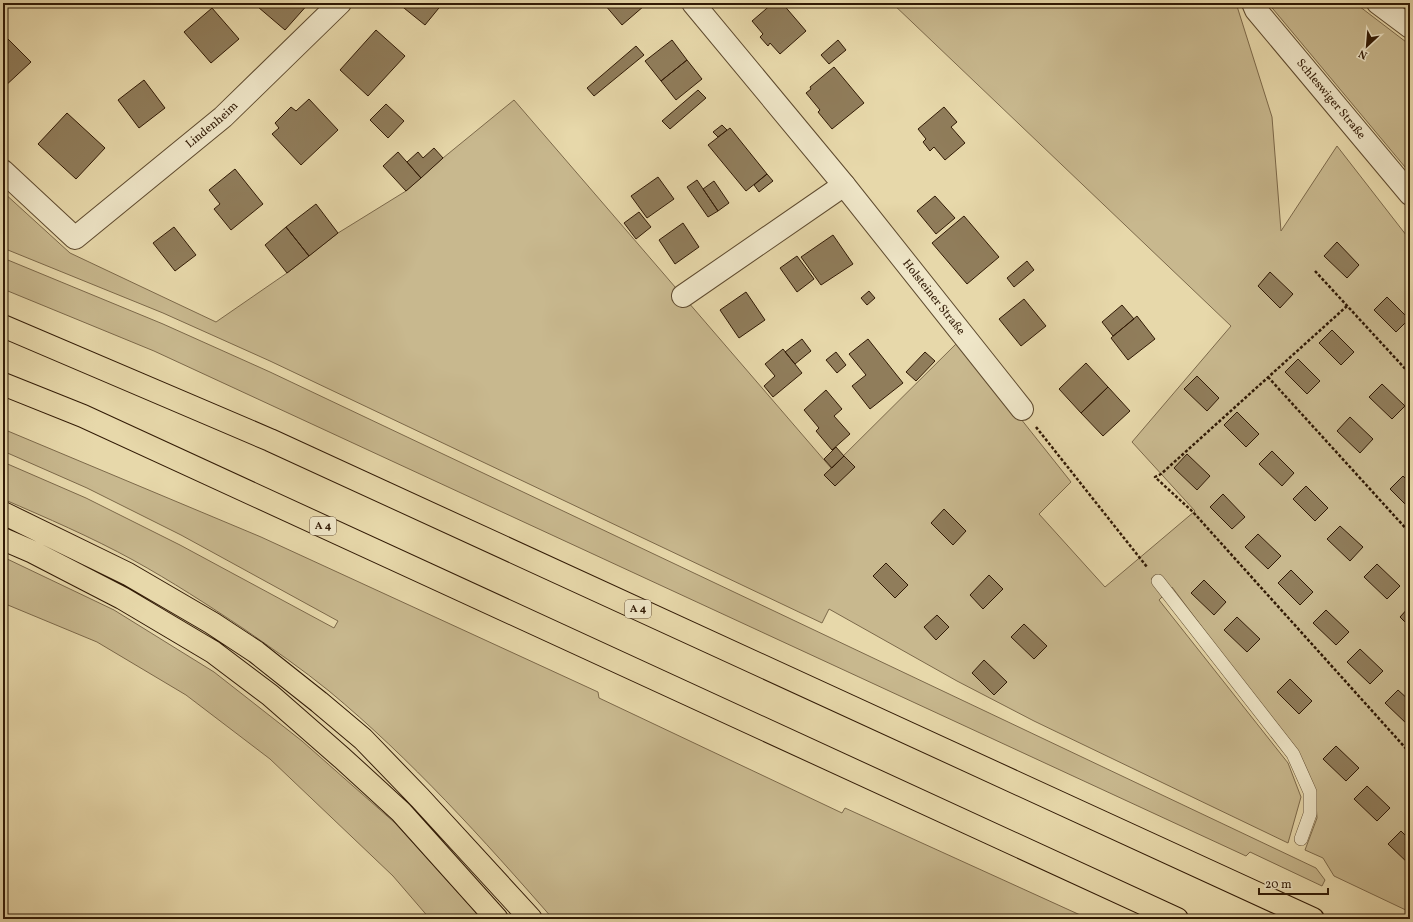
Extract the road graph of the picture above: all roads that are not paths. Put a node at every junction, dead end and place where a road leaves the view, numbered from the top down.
1 (340, 3) edge
2 (693, 3) edge
3 (1253, 3) edge
4 (1378, 3) edge
5 (1410, 27) edge
6 (3, 172) edge
7 (844, 185) junction
8 (1410, 194) edge
9 (683, 296) dead end
10 (3, 326) edge
11 (3, 384) edge
12 (1022, 409) road end
13 (3, 513) edge
14 (3, 539) edge
15 (1158, 581) road end
16 (1301, 839) dead end
17 (1160, 913) edge
18 (497, 919) edge
19 (531, 919) edge
20 (1177, 919) edge
21 (1313, 919) edge

1 - 6 street, Lindenheim
2 - 7 street, Holsteiner Straße
3 - 8 street, Schleswiger Straße
4 - 5 street
7 - 9 street
7 - 12 street, Holsteiner Straße
10 - 21 highway, A 4
11 - 17 highway, A 4
13 - 19 highway
14 - 18 highway
15 - 16 lane
17 - 20 highway, A 4

